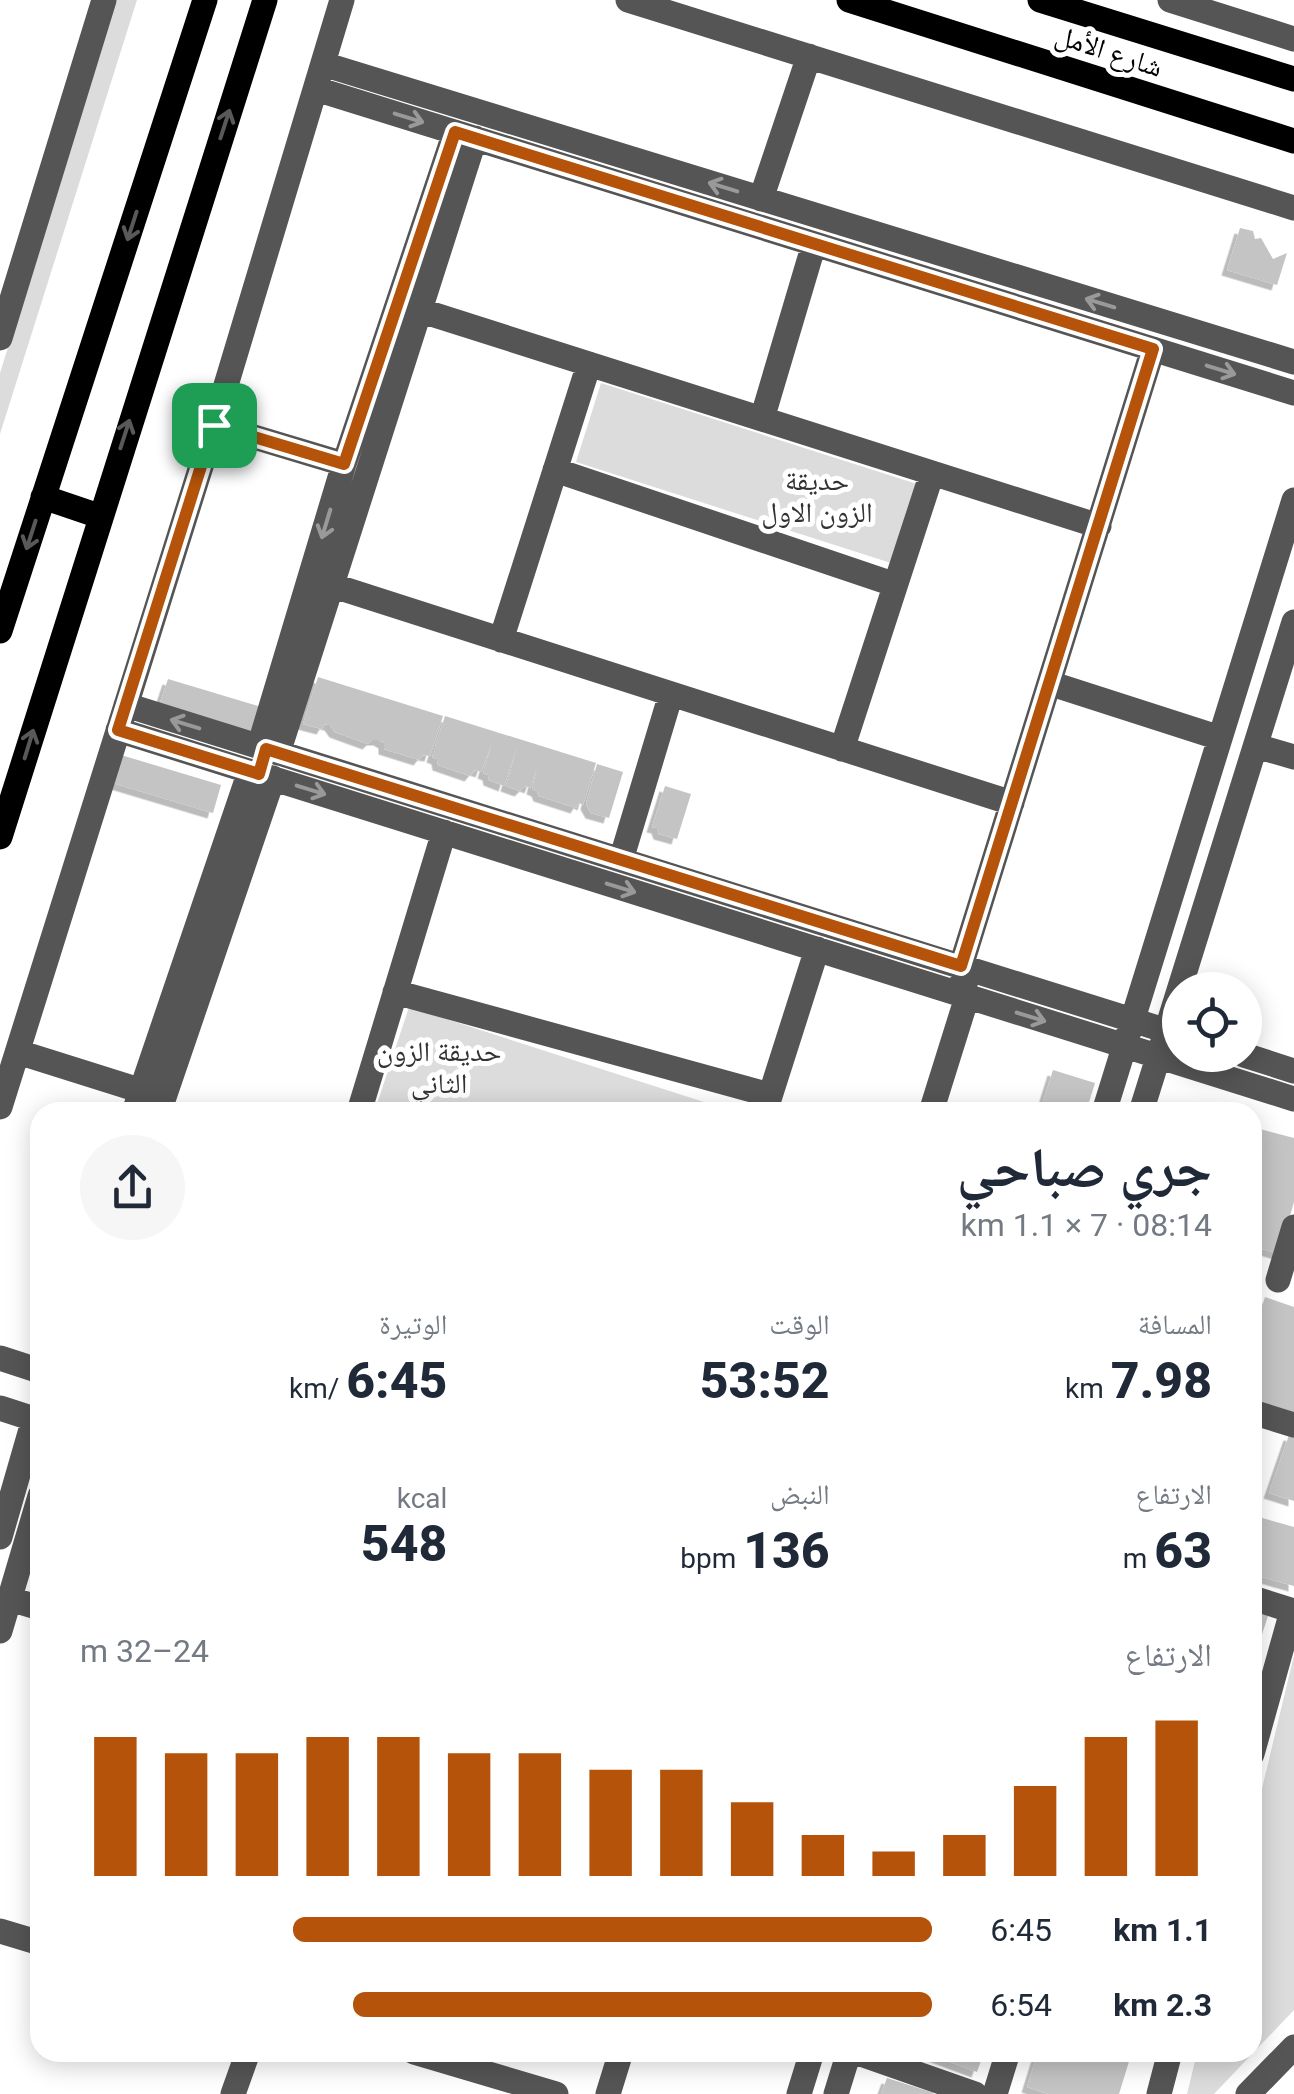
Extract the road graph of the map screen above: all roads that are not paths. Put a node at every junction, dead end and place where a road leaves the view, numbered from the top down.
1 (104, 0) edge
2 (205, 0) edge
3 (265, 0) edge
4 (342, 0) edge
5 (628, 0) edge
6 (849, 0) edge
7 (1040, 0) edge
8 (1170, 0) edge
9 (1293, 35) edge
10 (809, 56) junction
11 (320, 76) junction
12 (1294, 79) edge
13 (465, 135) junction
14 (1294, 141) edge
15 (762, 199) junction
16 (1294, 208) edge
17 (814, 244) junction
18 (7, 295) edge
19 (419, 310) junction
20 (0, 338) edge
21 (1153, 349) junction
22 (1294, 362) edge
23 (589, 364) junction
24 (1294, 393) edge
25 (762, 419) junction
26 (214, 425) junction
27 (344, 464) junction
28 (555, 470) junction
29 (932, 473) junction
30 (43, 497) junction
31 (1294, 500) edge
32 (99, 516) junction
33 (1098, 526) junction
34 (893, 584) junction
35 (331, 585) junction
36 (1294, 622) edge
37 (0, 631) edge
38 (502, 640) junction
39 (1049, 683) junction
40 (671, 694) junction
41 (122, 718) junction
42 (1220, 738) junction
43 (1256, 746) junction
44 (842, 749) junction
45 (1294, 758) edge
46 (264, 762) junction
47 (1012, 803) junction
48 (444, 832) junction
49 (0, 837) edge
50 (621, 860) junction
51 (817, 949) junction
52 (961, 966) junction
53 (1191, 972) edge
54 (395, 992) junction
55 (967, 997) junction
56 (1132, 1020) junction
57 (1162, 1030) edge
58 (1125, 1046) junction
59 (1162, 1051) edge
60 (18, 1052) junction
61 (1158, 1057) junction
62 (1262, 1060) edge
63 (1294, 1070) edge
64 (1294, 1100) edge
65 (138, 1102) edge
66 (162, 1102) edge
67 (362, 1102) edge
68 (761, 1102) edge
69 (769, 1102) edge
70 (934, 1102) edge
71 (1107, 1102) edge
72 (1144, 1102) edge
73 (0, 1107) edge
74 (1293, 1236) edge
75 (1262, 1275) edge
76 (1286, 1282) edge
77 (0, 1358) edge
78 (30, 1368) edge
79 (0, 1408) edge
80 (1262, 1415) edge
81 (30, 1418) edge
82 (1294, 1425) edge
83 (30, 1442) edge
84 (30, 1530) edge
85 (0, 1536) edge
86 (10, 1599) junction
87 (1262, 1601) edge
88 (30, 1605) edge
89 (1293, 1611) edge
90 (0, 1632) edge
91 (1262, 1719) edge
92 (0, 1932) edge
93 (30, 1940) edge
94 (1294, 2047) edge
95 (244, 2062) edge
96 (448, 2062) edge
97 (618, 2062) edge
98 (809, 2062) edge
99 (848, 2062) edge
100 (881, 2062) edge
101 (1005, 2062) edge
102 (1167, 2062) edge
103 (233, 2094) edge
104 (556, 2094) edge
105 (608, 2094) edge
106 (800, 2094) edge
107 (836, 2094) edge
108 (974, 2094) edge
109 (995, 2094) edge
110 (1159, 2094) edge
111 (1248, 2094) edge

1 - 18 street
2 -> 30 main road
32 -> 3 main road
4 - 11 street
5 - 10 street
6 - 14 main road, شارع الأمل
7 - 12 main road, شارع الأمل
8 - 9 street
10 - 15 street
10 - 16 street
11 -> 13 street
15 -> 11 street
11 - 26 street
13 - 17 street
13 - 19 street
13 - 27 street
22 -> 15 street
17 - 21 street
17 - 25 street
18 - 20 street
19 - 23 street
19 - 35 street
21 -> 24 street
21 - 33 street
23 - 25 street
23 - 28 street
25 - 29 street
26 - 27 street
26 - 41 street
27 -> 46 street
28 - 34 street
28 - 38 street
29 - 33 street
29 - 34 street
30 - 32 main road
30 -> 37 main road
31 - 42 street
49 -> 32 main road
33 - 39 street
34 - 44 street
35 - 38 street
35 - 46 street
36 - 43 street
38 - 40 street
39 - 42 street
39 - 47 street
40 - 44 street
40 - 50 street
41 - 46 street
41 - 60 street
42 - 56 street
43 - 45 street
43 - 53 street
44 - 47 street
46 -> 48 street
46 - 50 street
46 - 65 street
46 - 66 street
47 - 52 street
48 -> 51 street
48 - 54 street
50 - 52 street
51 - 55 street
51 - 69 street
52 - 55 street
52 - 56 street
54 - 67 street
54 - 68 street
55 -> 58 street
55 - 70 street
56 - 57 street
56 - 58 street
58 - 61 street
58 - 71 street
59 - 61 street
60 - 65 street
60 - 73 street
61 - 64 street
61 - 72 street
62 - 63 street
74 - 76 street
75 - 76 street
77 - 78 street
79 - 81 street
80 - 82 street
83 - 85 street
84 - 86 street
86 - 88 street
86 - 90 street
87 - 89 street
89 - 91 street
92 - 93 street
94 - 111 street
95 - 103 street
96 - 104 street
97 - 105 street
98 - 106 street
99 - 107 street
100 - 108 street
101 - 109 street
102 - 110 street

